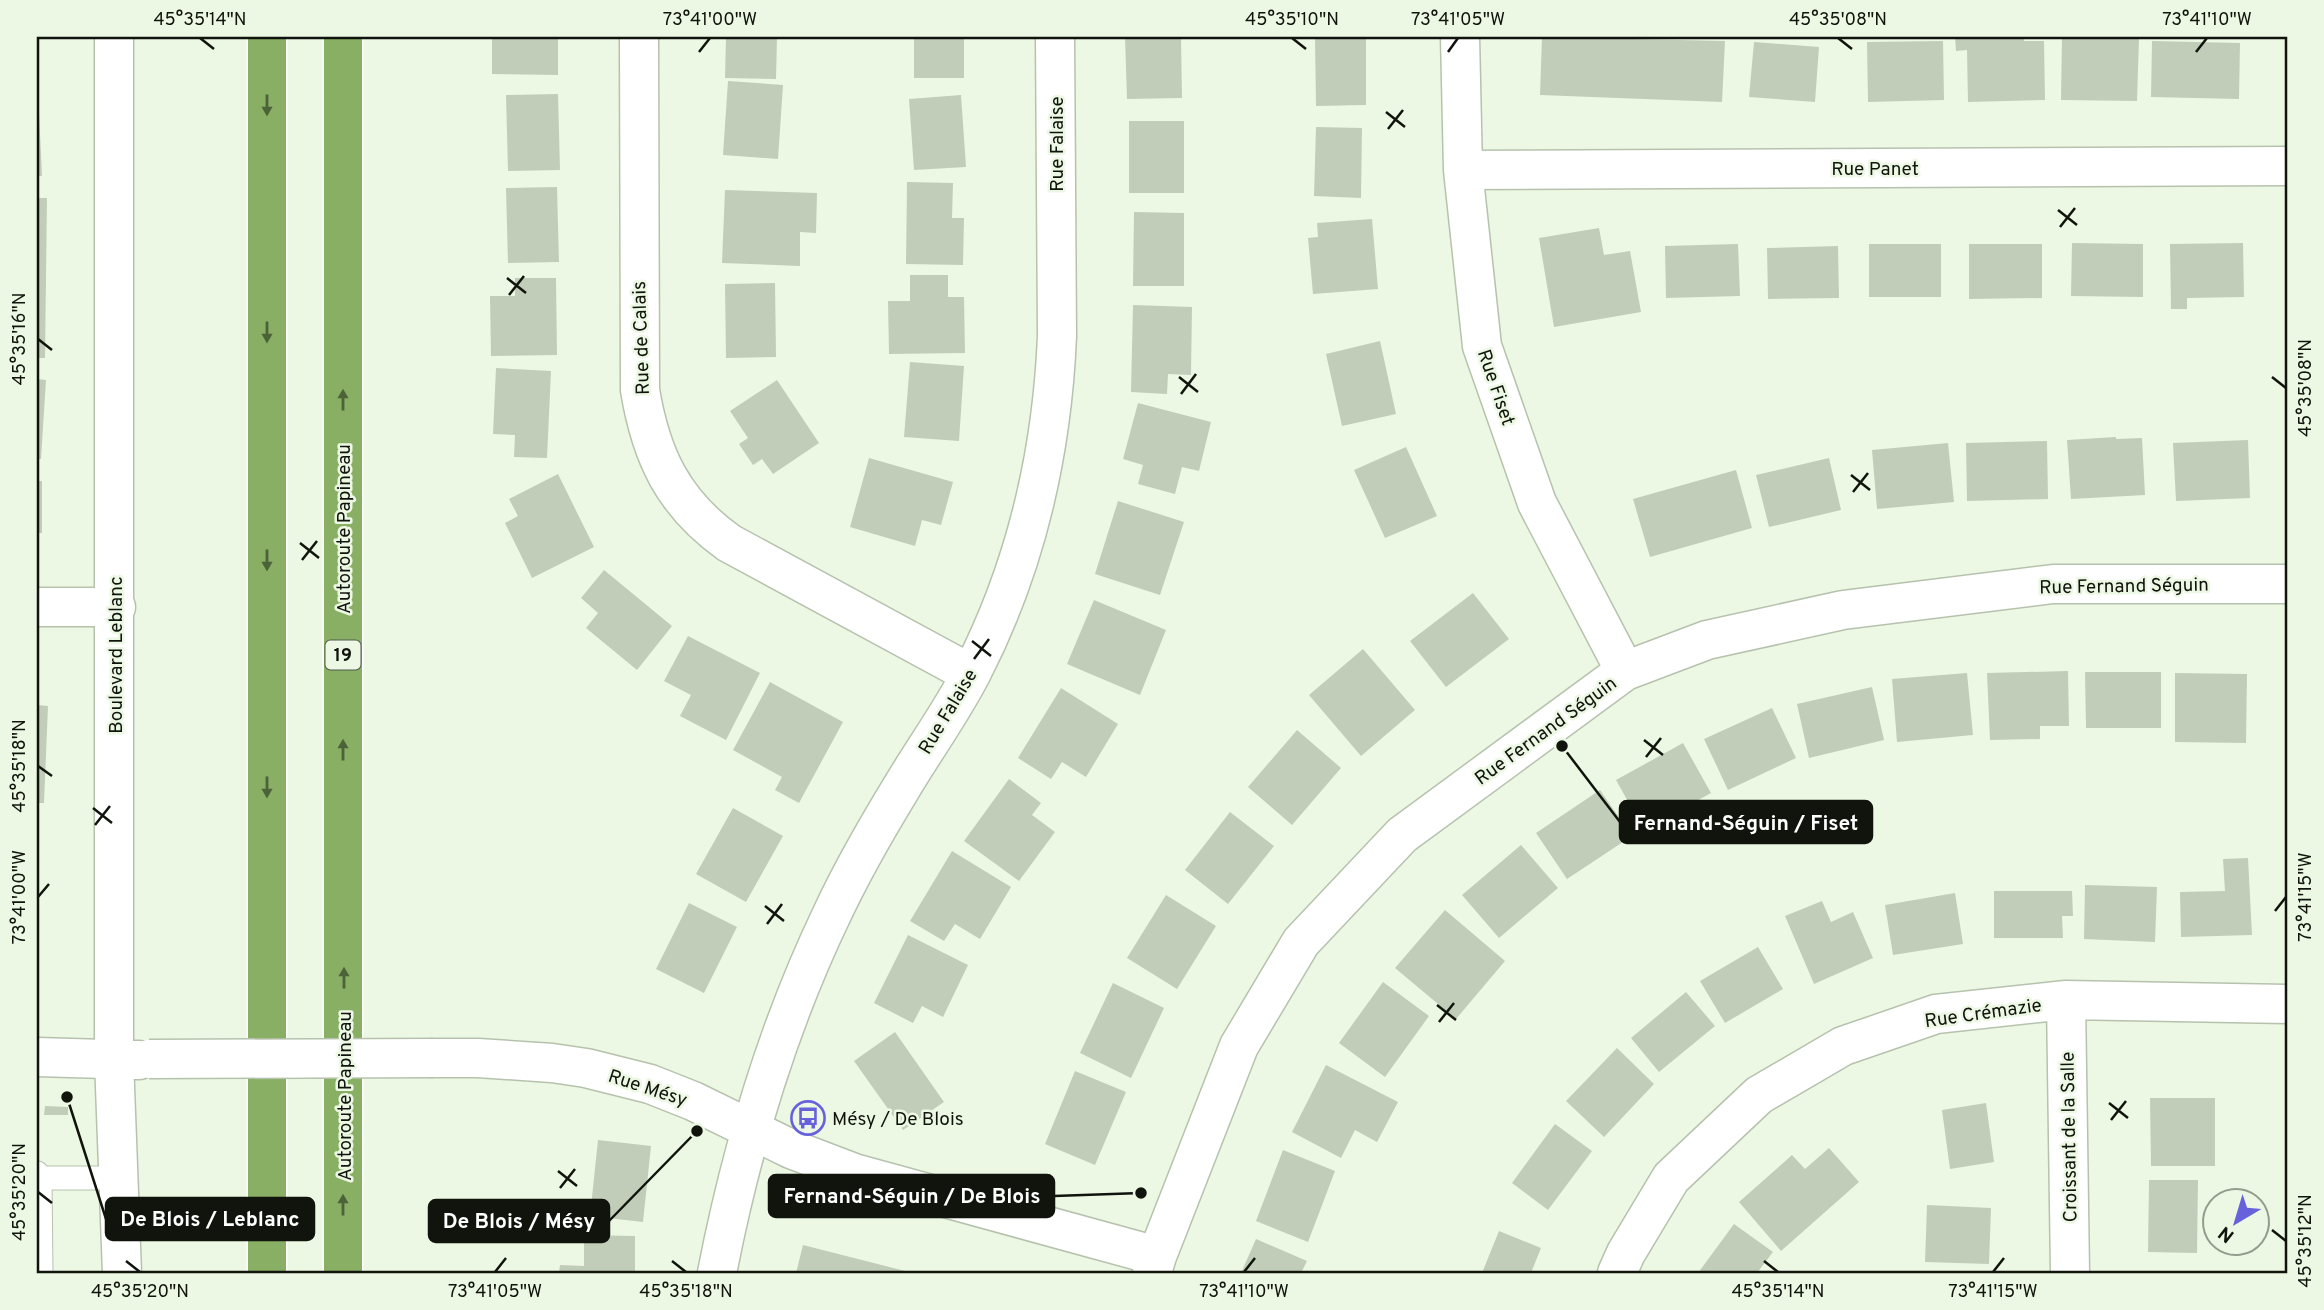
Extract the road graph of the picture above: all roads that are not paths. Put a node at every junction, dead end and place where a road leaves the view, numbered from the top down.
1 (114, 37) edge
2 (267, 37) edge
3 (343, 37) edge
4 (639, 37) edge
5 (1055, 37) edge
6 (1460, 37) edge
7 (2287, 166) edge
8 (1463, 170) junction
9 (2287, 584) edge
10 (37, 607) edge
11 (116, 607) junction
12 (1625, 671) junction
13 (971, 674) junction
14 (2066, 1000) junction
15 (2287, 1004) edge
16 (37, 1057) edge
17 (131, 1060) junction
18 (751, 1129) junction
19 (39, 1175) edge
20 (118, 1178) junction
21 (1155, 1265) edge
22 (41, 1273) edge
23 (122, 1273) edge
24 (267, 1273) edge
25 (343, 1273) edge
26 (717, 1273) edge
27 (1617, 1273) edge
28 (2070, 1273) edge

1 - 11 street, Boulevard Leblanc
2 -> 24 highway
25 -> 3 highway, Autoroute Papineau / 19
4 - 13 street, Rue de Calais
5 - 13 street, Rue Falaise
6 - 8 street, Rue Fiset
7 - 8 street, Rue Panet
8 - 12 street, Rue Fiset
9 - 12 street, Rue Fernand Séguin
10 - 11 street
11 - 17 street, Boulevard Leblanc
12 - 21 street, Rue Fernand Séguin
13 - 18 street, Rue Falaise
14 - 15 street, Rue Crémazie
14 - 27 street, Rue Crémazie
14 - 28 street, Croissant de la Salle
16 - 17 street, Rue Mésy
17 - 18 street, Rue Mésy, bridge
17 - 20 street, Boulevard Leblanc
18 - 21 street, Rue Mésy
18 - 26 street, Rue Falaise
19 - 20 lane
19 - 22 lane
20 - 23 street, Boulevard Leblanc

